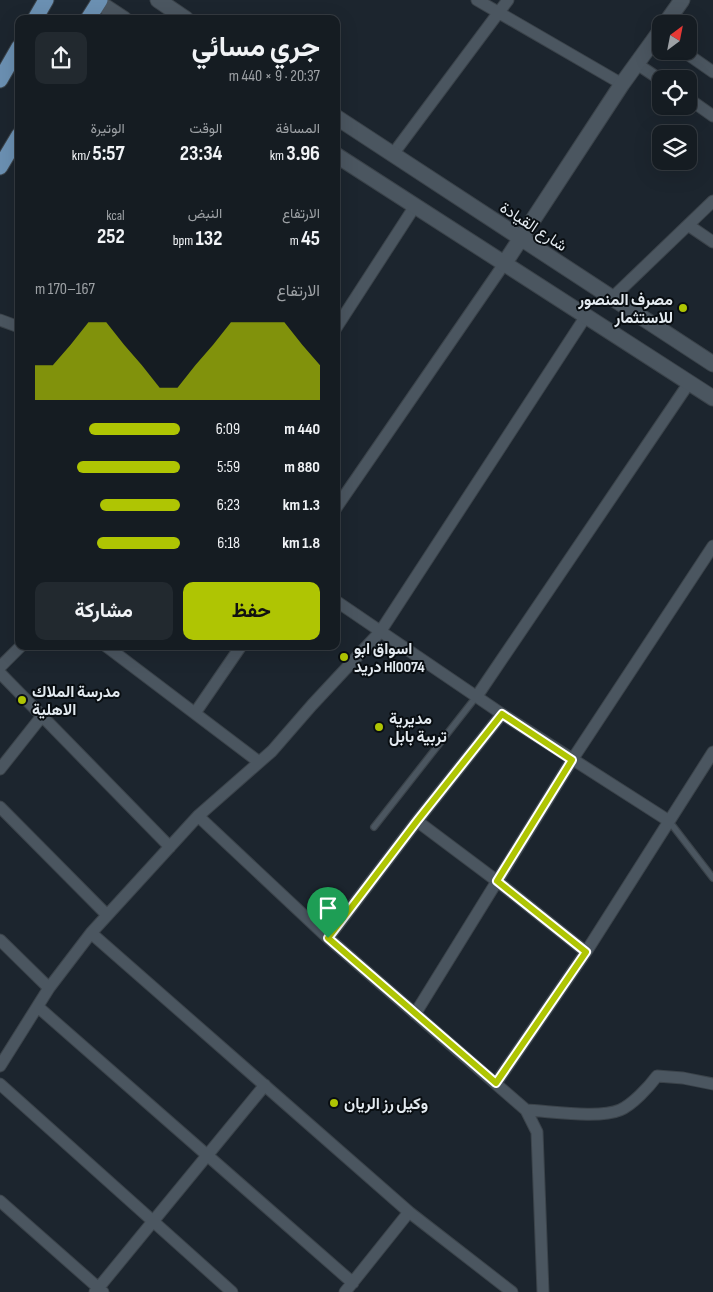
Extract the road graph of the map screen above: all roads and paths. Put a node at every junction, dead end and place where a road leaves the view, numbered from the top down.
1 (46, 0) edge
2 (158, 0) edge
3 (477, 0) edge
4 (508, 0) edge
5 (682, 0) edge
6 (99, 1) edge
7 (499, 13) junction
8 (37, 15) edge
9 (90, 15) edge
10 (118, 15) edge
11 (180, 15) edge
12 (672, 15) edge
13 (652, 44) edge
14 (15, 54) edge
15 (696, 60) edge
16 (637, 64) junction
17 (713, 72) edge
18 (652, 74) edge
19 (0, 80) edge
20 (622, 84) junction
21 (697, 105) edge
22 (713, 116) edge
23 (340, 120) edge
24 (15, 143) edge
25 (393, 154) junction
26 (340, 158) edge
27 (0, 167) edge
28 (713, 201) edge
29 (415, 206) junction
30 (688, 225) junction
31 (521, 238) junction
32 (713, 242) edge
33 (504, 264) junction
34 (612, 298) junction
35 (586, 316) junction
36 (0, 320) edge
37 (340, 322) edge
38 (15, 323) edge
39 (713, 364) edge
40 (689, 383) junction
41 (713, 398) edge
42 (340, 502) edge
43 (713, 546) edge
44 (340, 604) edge
45 (380, 632) junction
46 (17, 650) edge
47 (120, 650) edge
48 (238, 650) edge
49 (0, 667) edge
50 (0, 672) edge
51 (477, 696) junction
52 (195, 713) junction
53 (502, 714) junction
54 (42, 716) junction
55 (713, 752) edge
56 (572, 760) junction
57 (260, 762) junction
58 (705, 765) junction
59 (0, 769) edge
60 (713, 774) edge
61 (0, 807) edge
62 (198, 816) junction
63 (417, 821) junction
64 (669, 821) junction
65 (374, 827) dead end
66 (170, 847) junction
67 (713, 878) edge
68 (497, 881) junction
69 (107, 916) junction
70 (91, 933) junction
71 (328, 938) junction
72 (0, 940) edge
73 (586, 952) junction
74 (49, 988) junction
75 (38, 1007) junction
76 (415, 1014) junction
77 (0, 1066) edge
78 (496, 1083) junction
79 (0, 1084) edge
80 (713, 1084) edge
81 (265, 1085) junction
82 (526, 1110) junction
83 (207, 1155) junction
84 (0, 1201) edge
85 (409, 1212) junction
86 (153, 1221) junction
87 (352, 1282) junction
88 (99, 1291) edge
89 (232, 1292) edge
90 (345, 1292) edge
91 (512, 1292) edge
92 (543, 1292) edge

1 - 8 main road
2 - 11 street
3 - 7 street
4 - 7 street
5 - 12 street
6 - 9 main road
6 - 10 street
7 - 20 street
7 - 25 street
13 - 16 street
14 - 19 main road
15 - 17 street
16 - 18 street
16 - 20 street
20 - 31 street
21 - 22 street
23 - 25 street, شارع القيادة
24 - 27 main road
25 - 31 street, شارع القيادة
26 - 29 street
28 - 30 street
29 - 33 street
29 - 37 street
30 - 32 street
30 - 34 street
31 - 33 street
31 - 34 street, شارع القيادة
33 - 35 street
33 - 42 street
34 - 39 street, شارع القيادة
35 - 40 street
35 - 45 street
36 - 38 street
40 - 41 street
40 - 51 street
43 - 56 street
44 - 45 street
45 - 51 street
45 - 57 street
46 - 49 street
47 - 52 street
48 - 52 street
50 - 54 street
51 - 53 street
51 - 65 lane
52 - 57 street
53 - 56 street
53 - 63 street
54 - 59 street
54 - 66 street
55 - 58 street
56 - 64 street
56 - 68 street
57 - 62 street
58 - 60 street
58 - 64 street
61 - 69 street
62 - 66 street
62 - 71 street
63 - 68 street
63 - 71 street
64 - 67 lane
64 - 73 street
66 - 69 street
68 - 73 street
68 - 76 street
69 - 70 street
70 - 74 street
70 - 81 street
71 - 76 street
72 - 74 street
73 - 78 street
74 - 75 street
75 - 77 street
75 - 83 street
76 - 78 street
78 - 82 street
79 - 86 street
80 - 82 street
81 - 83 street
81 - 85 street
82 - 92 street
83 - 86 street
83 - 87 street
84 - 88 street
85 - 87 street
85 - 91 street
86 - 88 street
86 - 89 street
87 - 90 street

